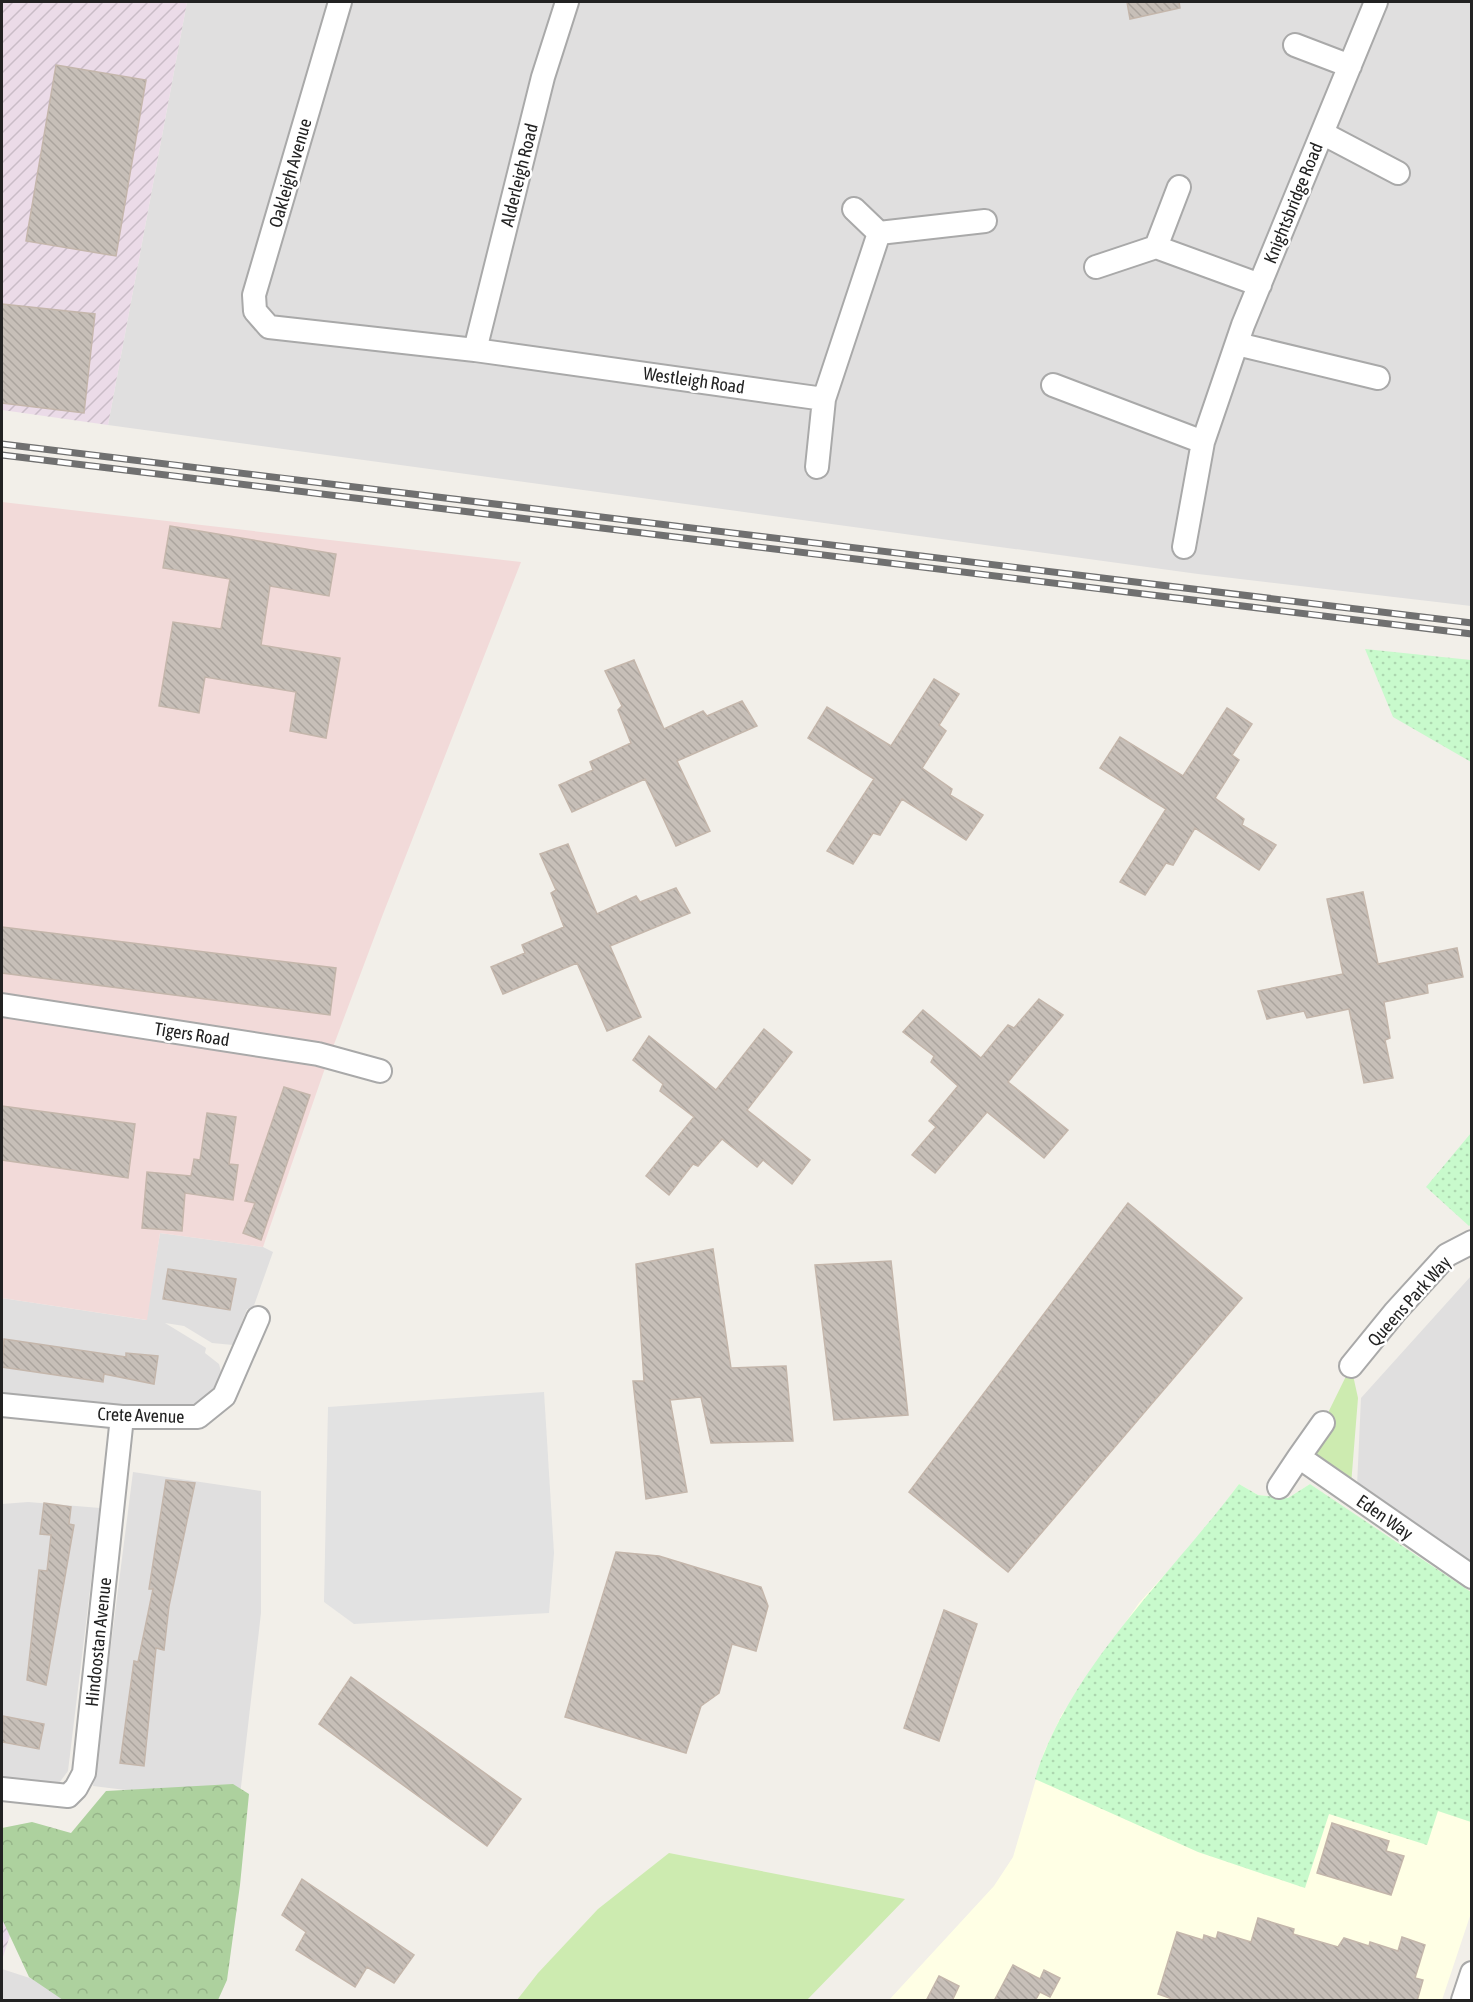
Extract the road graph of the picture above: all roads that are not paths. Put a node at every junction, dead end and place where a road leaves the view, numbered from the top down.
1 (340, 2) edge
2 (567, 2) edge
3 (1376, 2) edge
4 (1295, 45) dead end
5 (1350, 66) junction
6 (1322, 133) junction
7 (1398, 173) dead end
8 (1179, 187) dead end
9 (854, 209) dead end
10 (985, 220) dead end
11 (879, 232) junction
12 (1156, 247) junction
13 (1096, 267) dead end
14 (1260, 285) junction
15 (283, 330) joint
16 (1236, 344) junction
17 (475, 350) junction
18 (1378, 378) dead end
19 (1053, 385) dead end
20 (824, 399) junction
21 (1203, 442) junction
22 (817, 467) dead end
23 (1184, 547) dead end
24 (2, 1005) edge
25 (380, 1071) dead end
26 (1472, 1242) edge
27 (258, 1318) dead end
28 (1351, 1366) dead end
29 (2, 1405) edge
30 (122, 1417) junction
31 (1323, 1424) dead end
32 (1299, 1456) junction
33 (1279, 1487) dead end
34 (1472, 1577) edge
35 (2, 1789) edge
36 (1472, 1973) edge
37 (1463, 2001) edge

1 - 15 street, Oakleigh Avenue
2 - 17 street, Alderleigh Road
3 - 5 street
4 - 5 street
5 - 6 street
6 - 7 street, Knightsbridge Road
6 - 14 street, Knightsbridge Road
8 - 12 street
9 - 11 street
10 - 11 street
11 - 20 street
12 - 13 street
12 - 14 street, Knightsbridge Road
14 - 16 street, Knightsbridge Road
15 - 17 street, Westleigh Road
16 - 18 street
16 - 21 street, Knightsbridge Road
17 - 20 street, Westleigh Road
19 - 21 street
20 - 22 street
21 - 23 street, Knightsbridge Road
24 - 25 street, Tigers Road
26 - 28 street, Queens Park Way
27 - 30 street, Crete Avenue
29 - 30 street, Crete Avenue
30 - 35 street, Hindoostan Avenue
31 - 32 street
32 - 33 street
32 - 34 street, Eden Way
36 - 37 street

